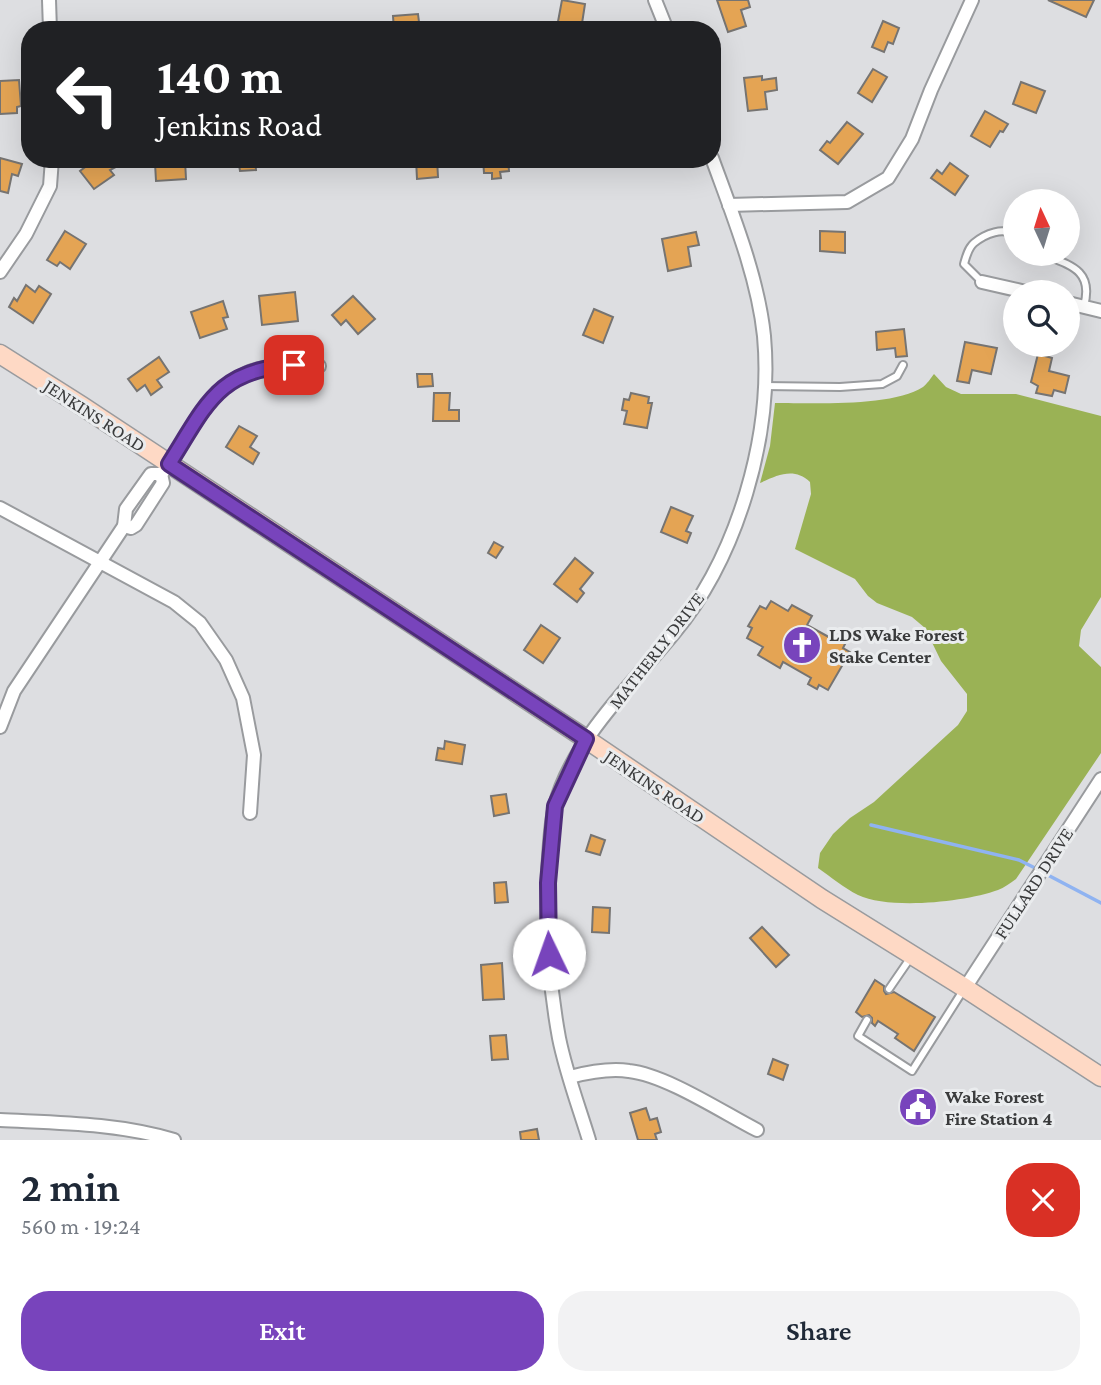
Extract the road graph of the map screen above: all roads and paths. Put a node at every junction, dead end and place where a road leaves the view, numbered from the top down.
1 (49, 0) edge
2 (655, 0) edge
3 (972, 0) edge
4 (50, 21) edge
5 (663, 21) edge
6 (51, 168) edge
7 (716, 168) edge
8 (729, 205) junction
9 (1003, 230) edge
10 (1072, 266) edge
11 (0, 272) edge
12 (982, 282) joint
13 (1003, 287) edge
14 (1080, 306) edge
15 (1083, 307) junction
16 (1101, 311) edge
17 (0, 354) edge
18 (903, 365) dead end
19 (319, 366) dead end
20 (764, 386) junction
21 (165, 469) junction
22 (0, 508) edge
23 (100, 563) junction
24 (0, 727) edge
25 (586, 739) junction
26 (1101, 779) edge
27 (250, 813) dead end
28 (912, 955) junction
29 (965, 988) junction
30 (889, 989) dead end
31 (867, 1020) dead end
32 (570, 1077) junction
33 (1101, 1077) edge
34 (0, 1120) edge
35 (757, 1130) dead end
36 (174, 1140) edge
37 (589, 1140) edge

1 - 4 street
2 - 5 street
3 - 8 street
6 - 11 street
7 - 8 street, MATHERLY DRIVE
8 - 20 street, MATHERLY DRIVE
9 - 12 lane
10 - 15 lane
12 - 13 street
14 - 15 street
15 - 16 street
17 - 21 street, JENKINS ROAD
18 - 20 lane
19 - 21 street
20 - 25 street, MATHERLY DRIVE
21 - 23 street
21 - 25 street, JENKINS ROAD
22 - 23 street
23 - 24 street
23 - 27 street
25 - 28 street, JENKINS ROAD
25 - 32 street, MATHERLY DRIVE
26 - 29 street, FULLARD DRIVE
28 - 29 street, JENKINS ROAD
28 - 30 lane
29 - 31 lane
29 - 33 street, JENKINS ROAD
32 - 35 street
32 - 37 street, MATHERLY DRIVE
34 - 36 street

